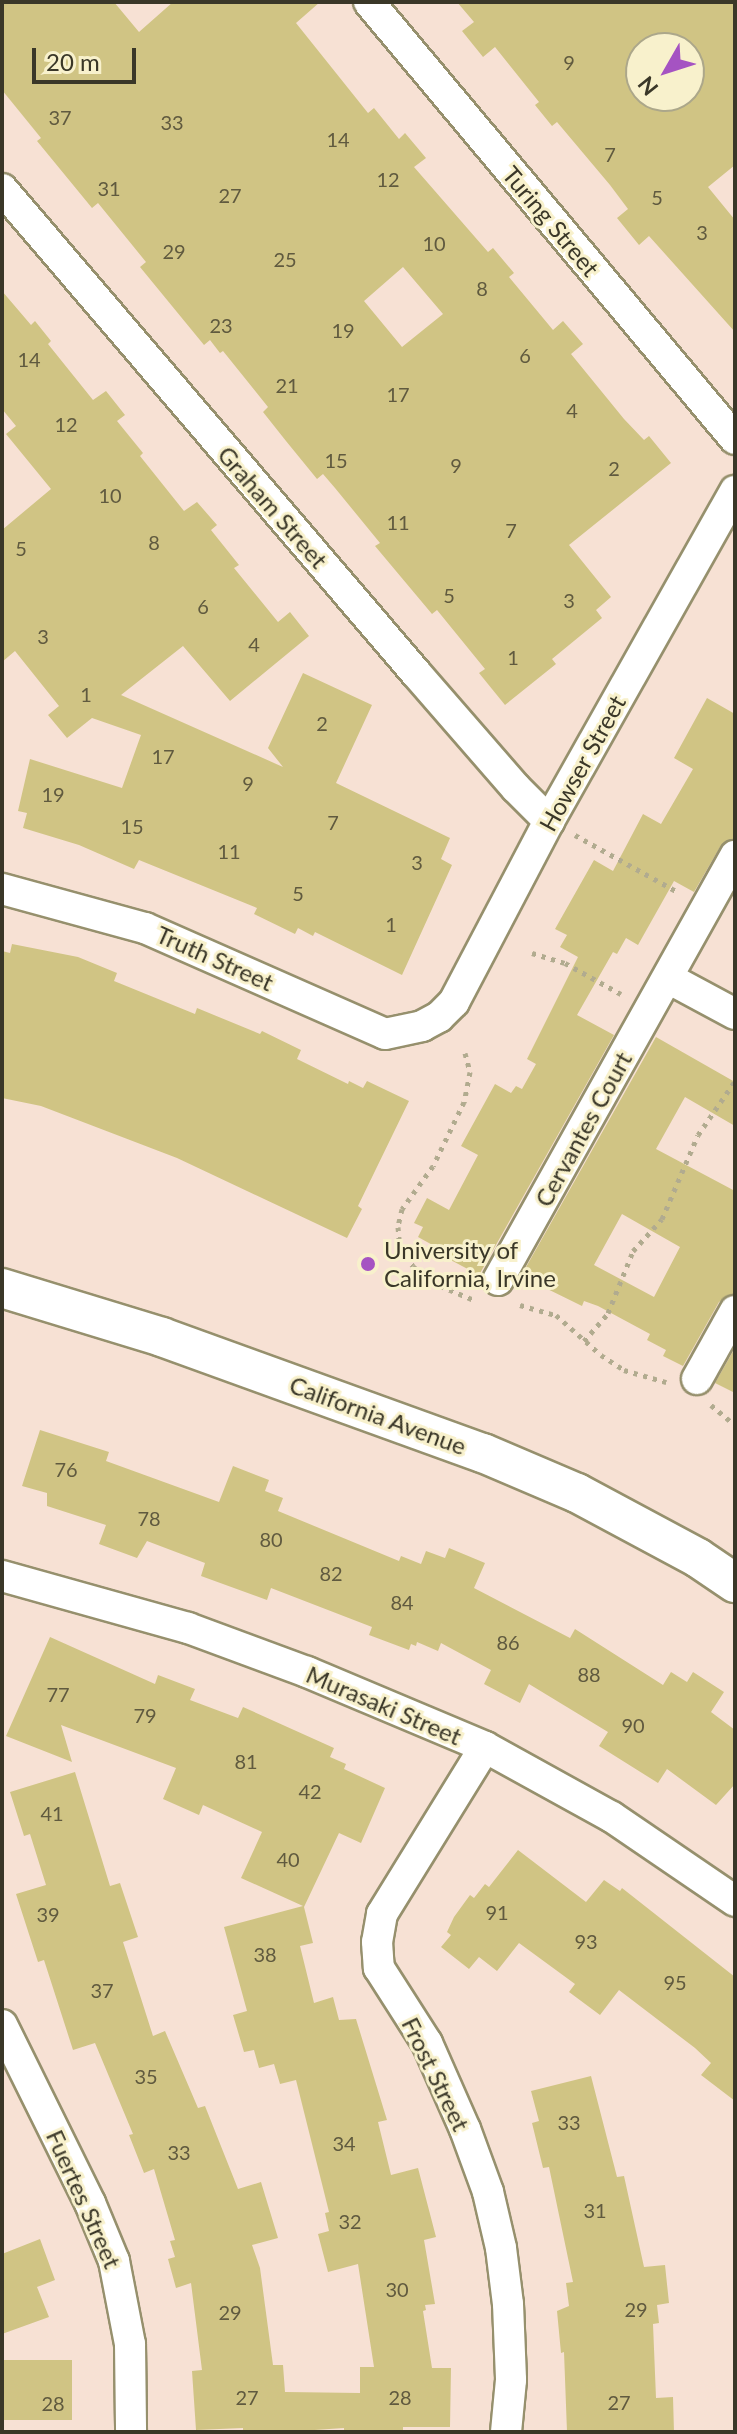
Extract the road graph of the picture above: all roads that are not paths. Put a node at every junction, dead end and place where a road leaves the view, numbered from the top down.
1 (369, 2) edge
2 (2, 189) edge
3 (735, 439) edge
4 (735, 491) edge
5 (549, 821) junction
6 (735, 856) edge
7 (2, 889) edge
8 (668, 978) junction
9 (735, 1014) edge
10 (422, 1026) joint
11 (498, 1280) dead end
12 (2, 1288) edge
13 (735, 1311) edge
14 (697, 1379) dead end
15 (2, 1576) edge
16 (735, 1583) edge
17 (485, 1747) junction
18 (735, 1901) edge
19 (2, 2025) edge
20 (131, 2432) edge
21 (506, 2432) edge

1 - 3 street, Turing Street
2 - 5 street, Graham Street
4 - 5 street, Howser Street
5 - 10 street, Howser Street
6 - 8 street, Cervantes Court
7 - 10 street, Truth Street
8 - 9 street
8 - 11 street, Cervantes Court
12 - 16 street, California Avenue
13 - 14 street
15 - 17 street, Murasaki Street
17 - 18 street, Murasaki Street
17 - 21 street, Frost Street
19 - 20 street, Fuertes Street

